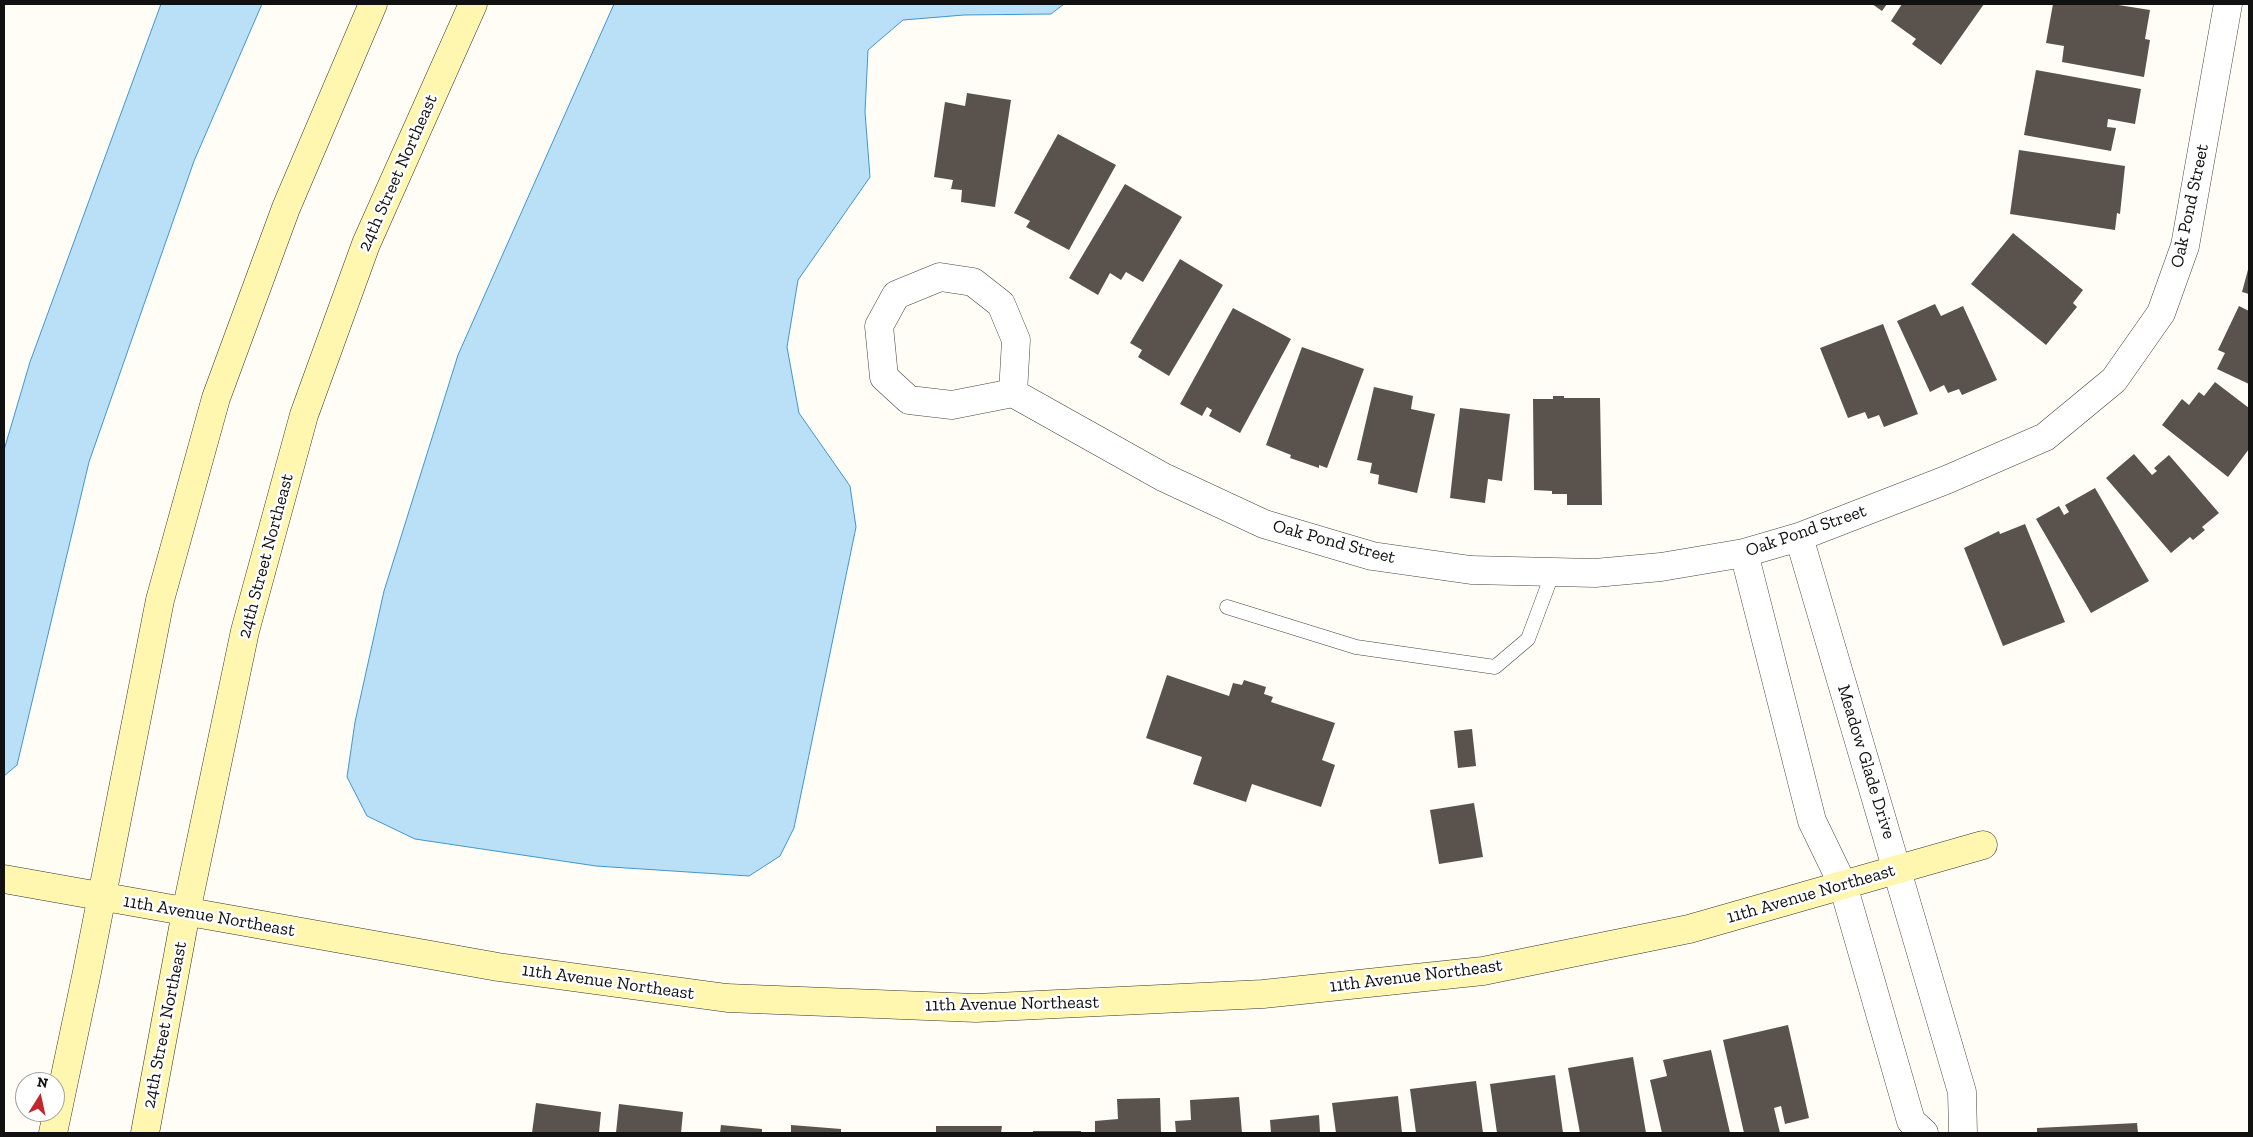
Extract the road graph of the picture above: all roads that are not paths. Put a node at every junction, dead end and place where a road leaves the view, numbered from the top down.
1 (373, 4) edge
2 (473, 4) edge
3 (2228, 4) edge
4 (1013, 393) junction
5 (1799, 537) junction
6 (1744, 553) junction
7 (1552, 572) junction
8 (1227, 606) dead end
9 (1983, 845) dead end
10 (1898, 869) junction
11 (4, 879) edge
12 (1843, 885) junction
13 (100, 896) junction
14 (186, 912) junction
15 (53, 1133) edge
16 (144, 1133) edge
17 (1924, 1133) edge
18 (1963, 1133) edge

1 - 13 street
2 - 14 street, 24th Street Northeast
3 - 5 street, Oak Pond Street
4 - 4 street
4 - 7 street, Oak Pond Street
5 - 6 street, Oak Pond Street
5 - 10 street, Meadow Glade Drive
6 - 7 street, Oak Pond Street
6 - 12 street
7 - 8 lane
9 - 10 street, 11th Avenue Northeast
10 - 12 street, 11th Avenue Northeast
10 - 18 street, Meadow Glade Drive
11 - 13 street, 11th Avenue Northeast
12 - 14 street, 11th Avenue Northeast
12 - 17 street
13 - 14 street, 11th Avenue Northeast
13 - 15 street
14 - 16 street, 24th Street Northeast

